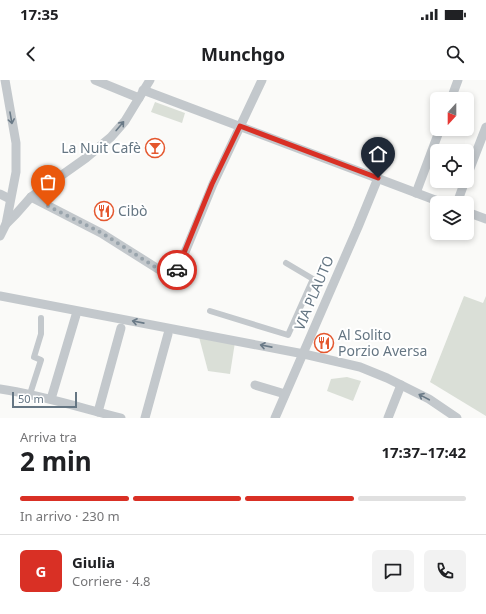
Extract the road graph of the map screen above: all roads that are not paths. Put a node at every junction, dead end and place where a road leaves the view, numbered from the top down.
1 (4, 80) edge
2 (95, 80) edge
3 (150, 80) edge
4 (262, 80) edge
5 (458, 80) edge
6 (454, 92) edge
7 (141, 94) junction
8 (240, 126) junction
9 (486, 127) edge
10 (437, 136) edge
11 (474, 158) edge
12 (378, 178) junction
13 (416, 193) junction
14 (0, 194) edge
15 (31, 197) junction
16 (430, 198) edge
17 (10, 199) junction
18 (474, 215) edge
19 (486, 219) edge
20 (6, 224) junction
21 (0, 236) edge
22 (286, 263) dead end
23 (0, 296) edge
24 (210, 311) dead end
25 (76, 315) dead end
26 (41, 318) dead end
27 (121, 328) dead end
28 (168, 334) dead end
29 (304, 354) junction
30 (255, 385) dead end
31 (402, 385) junction
32 (0, 389) edge
33 (30, 394) junction
34 (286, 394) junction
35 (51, 399) junction
36 (98, 412) junction
37 (121, 418) edge
38 (145, 418) edge
39 (275, 418) edge
40 (388, 418) edge
41 (457, 418) edge

1 -> 17 street
2 - 7 street
3 - 7 street
4 - 8 street
5 - 6 street
7 - 8 street
15 -> 7 street
8 - 12 street
8 - 15 street
9 - 11 street
10 - 13 street
12 - 13 street
12 - 29 street, VIA PLAUTO
13 - 16 street
14 - 17 street
15 - 20 street
17 - 20 street
18 - 19 street
20 - 21 street
22 - 24 street
29 -> 23 street
25 - 35 street
26 - 33 street
27 - 36 street
28 - 38 street
29 - 31 street
29 - 34 street, VIA PLAUTO
30 - 34 street
31 - 40 street
41 -> 31 street
32 - 33 street
33 - 35 street
34 - 39 street, VIA PLAUTO
35 - 36 street
36 - 37 street

